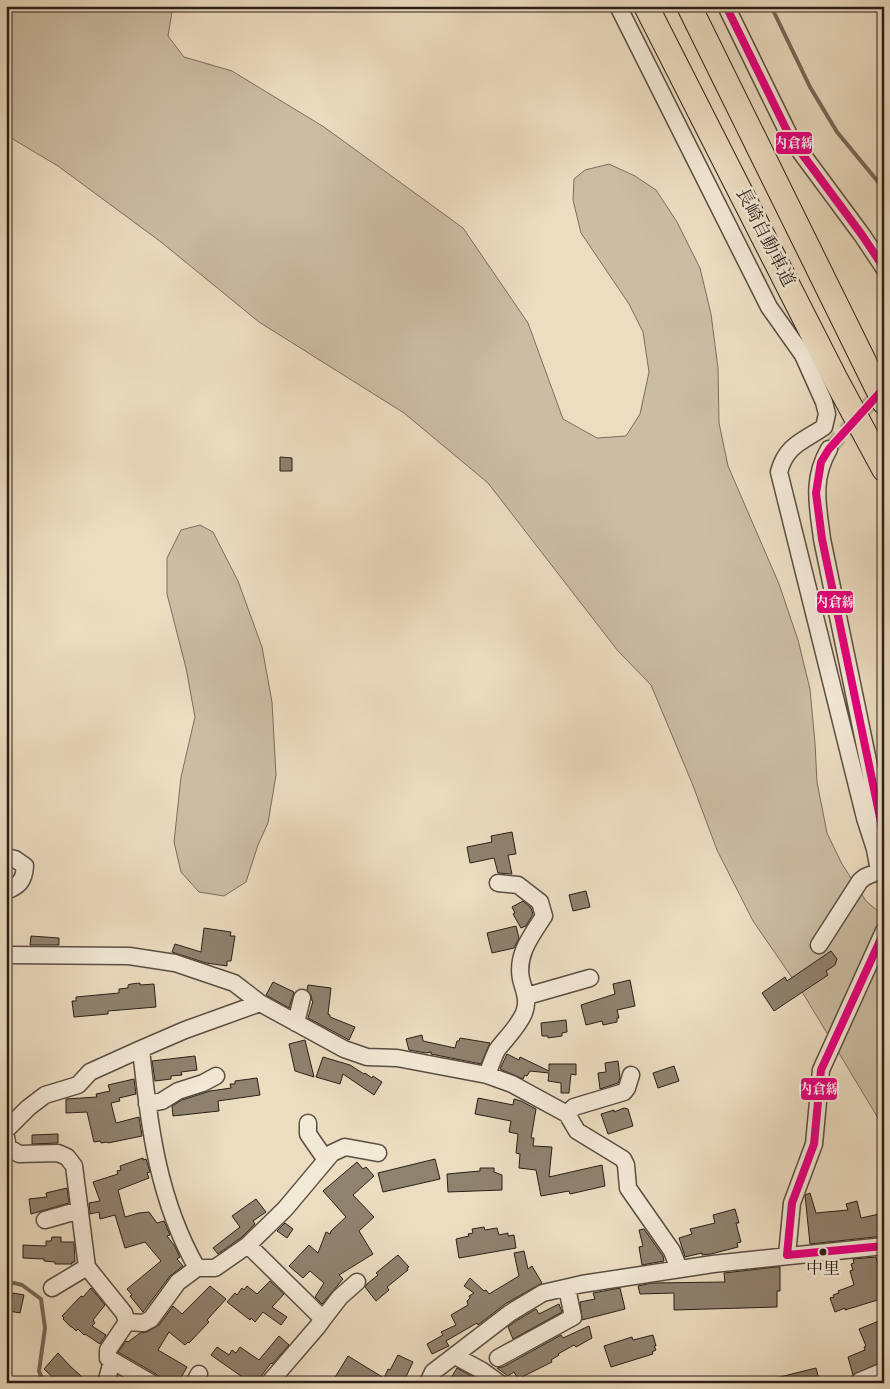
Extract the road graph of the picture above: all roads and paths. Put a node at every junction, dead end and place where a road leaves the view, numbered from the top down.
1 (618, 6) edge
2 (646, 6) edge
3 (689, 6) edge
4 (726, 6) edge
5 (884, 268) edge
6 (884, 402) edge
7 (829, 449) tunnel mouth
8 (884, 469) edge
9 (884, 838) edge
10 (6, 857) edge
11 (881, 870) edge
12 (498, 883) dead end
13 (6, 891) edge
14 (884, 931) edge
15 (819, 945) dead end
16 (6, 955) edge
17 (590, 978) dead end
18 (527, 996) junction
19 (302, 998) dead end
20 (260, 1003) junction
21 (296, 1024) junction
22 (141, 1049) junction
23 (487, 1075) junction
24 (216, 1076) dead end
25 (631, 1076) dead end
26 (148, 1104) junction
27 (567, 1114) junction
28 (308, 1122) dead end
29 (6, 1130) edge
30 (6, 1137) edge
31 (378, 1153) dead end
32 (326, 1160) junction
33 (80, 1210) junction
34 (45, 1220) dead end
35 (248, 1245) junction
36 (884, 1246) edge
37 (787, 1255) junction
38 (87, 1267) junction
39 (197, 1268) junction
40 (679, 1269) junction
41 (356, 1282) dead end
42 (52, 1288) dead end
43 (567, 1288) junction
44 (322, 1319) junction
45 (127, 1322) junction
46 (455, 1356) junction
47 (498, 1358) dead end
48 (112, 1361) junction
49 (884, 1371) edge
50 (106, 1383) edge
51 (151, 1383) edge
52 (269, 1383) edge
53 (428, 1383) edge
54 (499, 1383) edge
55 (860, 1383) edge

1 - 11 street
2 - 8 highway, 長崎自動車道
3 - 6 highway, 長崎自動車道
4 - 5 street
7 - 9 street
10 - 13 street
11 - 15 street
12 - 18 street
14 - 37 street
16 - 20 street
17 - 18 street
18 - 23 street
19 - 21 street
20 - 21 street
20 - 22 street
21 - 23 street
22 - 26 street
22 - 29 street
23 - 27 street
24 - 26 street
25 - 27 street
26 - 39 street
27 - 40 street
28 - 32 street
30 - 33 street
31 - 32 street
32 - 35 street
33 - 34 street
33 - 38 street
35 - 39 street
35 - 44 street
36 - 37 street
37 - 40 street
38 - 42 street
38 - 45 street
39 - 45 street
40 - 43 street
41 - 44 street
43 - 46 street
43 - 47 street
44 - 52 street
45 - 48 street
46 - 53 street
46 - 54 street
48 - 50 street
48 - 51 street
49 - 55 street

